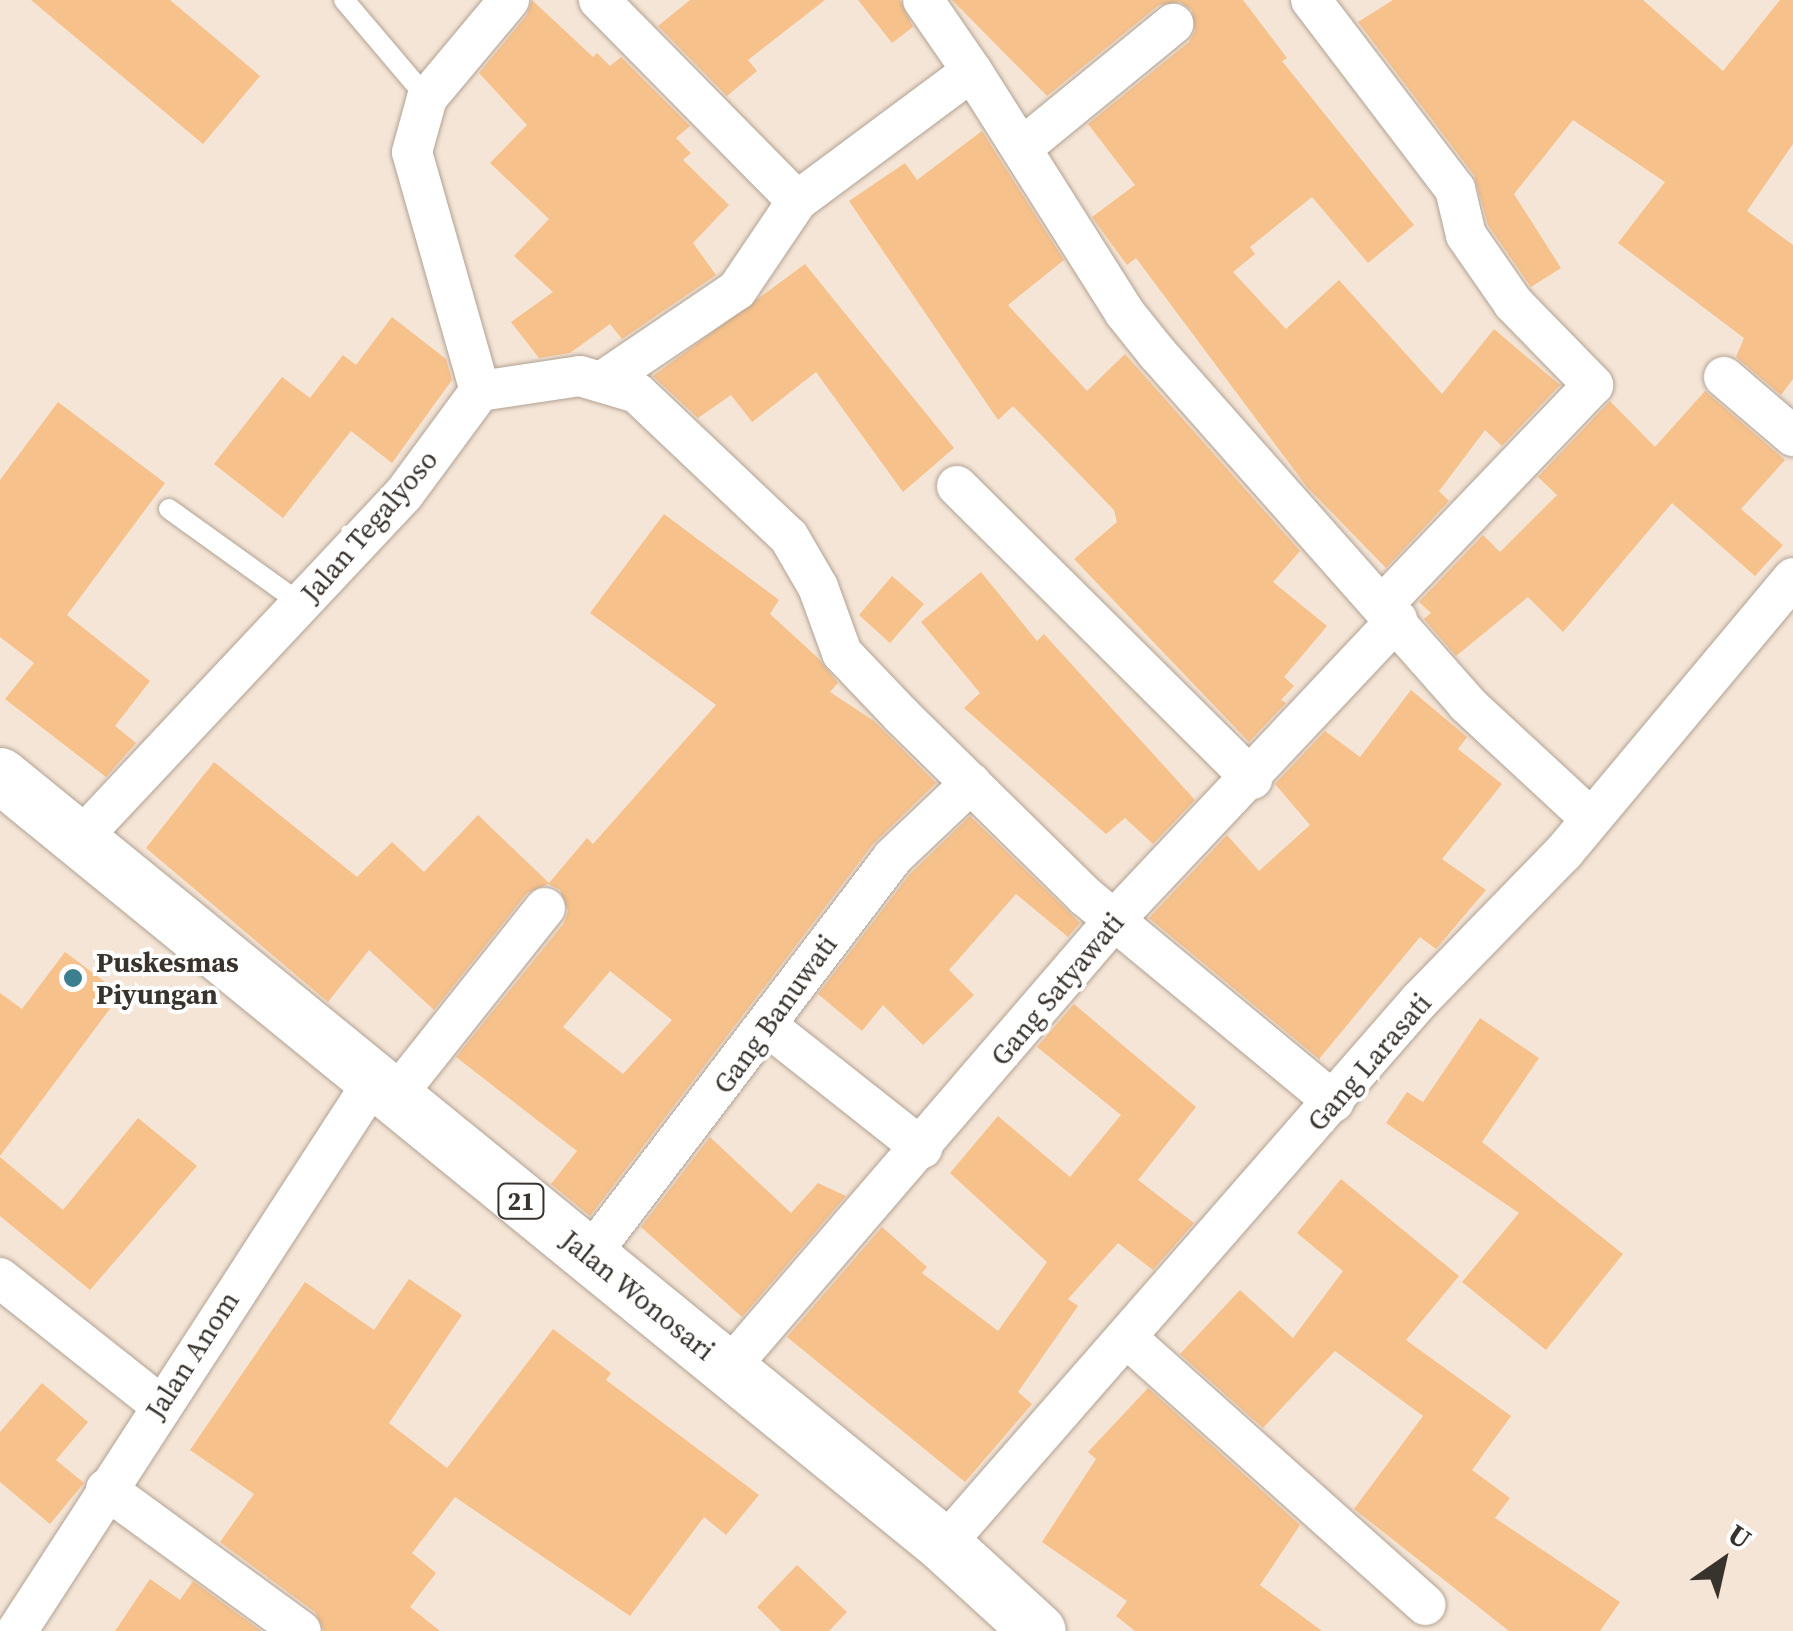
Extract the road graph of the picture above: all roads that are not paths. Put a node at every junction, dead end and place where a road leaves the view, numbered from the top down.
1 (344, 0) edge
2 (508, 0) edge
3 (599, 0) edge
4 (923, 0) edge
5 (1311, 0) edge
6 (1173, 24) dead end
7 (972, 71) junction
8 (427, 98) junction
9 (1024, 146) junction
10 (798, 201) junction
11 (1724, 378) dead end
12 (600, 382) junction
13 (480, 392) junction
14 (1793, 436) edge
15 (957, 486) dead end
16 (170, 510) dead end
17 (1793, 578) edge
18 (300, 603) junction
19 (1391, 612) junction
20 (0, 776) edge
21 (1252, 780) junction
22 (971, 783) junction
23 (1590, 818) junction
24 (80, 840) junction
25 (545, 908) dead end
26 (1116, 918) junction
27 (766, 1025) junction
28 (383, 1090) junction
29 (1334, 1102) junction
30 (922, 1148) junction
31 (590, 1255) junction
32 (0, 1278) edge
33 (1128, 1339) junction
34 (728, 1368) junction
35 (160, 1404) junction
36 (106, 1489) junction
37 (944, 1544) junction
38 (1424, 1606) dead end
39 (16, 1631) edge
40 (301, 1631) edge
41 (1038, 1631) edge

1 - 8 lane
2 - 8 street
3 - 10 street
4 - 7 street
5 - 19 street, Gang Satyawati
6 - 9 street
7 - 9 street
7 - 10 street
8 - 13 street
9 - 19 street
10 - 12 street
11 - 14 street
12 - 13 street
12 - 22 street
13 - 18 street, Jalan Tegalyoso
15 - 21 street
16 - 18 lane
17 - 23 street, Gang Larasati
18 - 24 street, Jalan Tegalyoso
19 - 21 street, Gang Satyawati
19 - 23 street
20 - 24 highway, Jalan Wonosari / 21
21 - 26 street, Gang Satyawati
22 - 26 street
22 - 27 street, Gang Banuwati
23 - 29 street, Gang Larasati
24 - 28 highway, Jalan Wonosari / 21
25 - 28 street, Jalan Anom
26 - 29 street
26 - 30 street, Gang Satyawati
27 - 30 street
27 - 31 street, Gang Banuwati
28 - 31 highway, Jalan Wonosari / 21
28 - 35 street, Jalan Anom
29 - 33 street, Gang Larasati
30 - 34 street, Gang Satyawati
31 - 34 highway, Jalan Wonosari / 21
32 - 35 street
33 - 37 street, Gang Larasati
33 - 38 street
34 - 37 highway, Jalan Wonosari / 21
35 - 36 street, Jalan Anom
36 - 39 street, Jalan Anom
36 - 40 street
37 - 41 highway, Jalan Wonosari / 21

